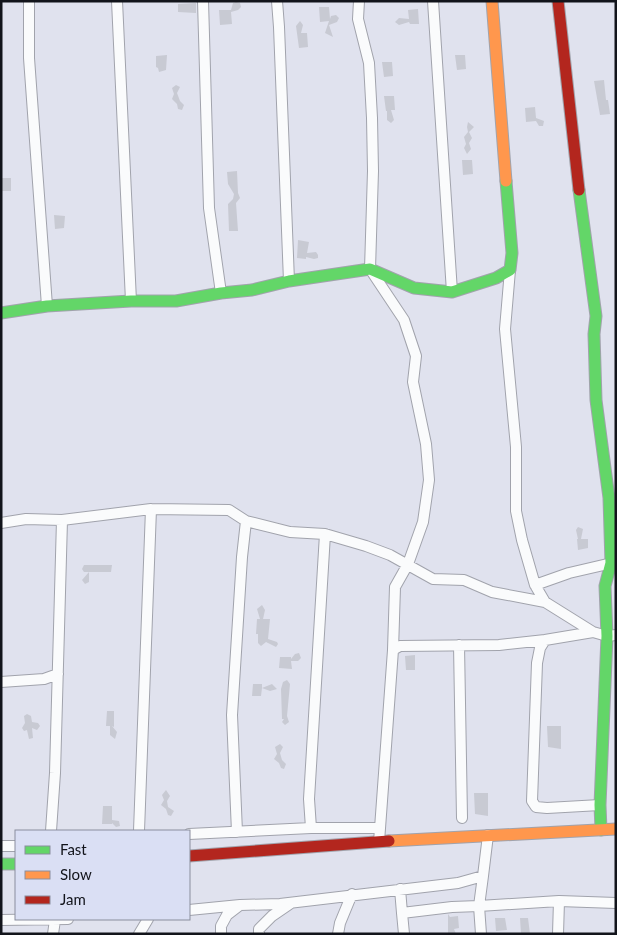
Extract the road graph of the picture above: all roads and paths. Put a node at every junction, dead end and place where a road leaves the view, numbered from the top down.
1 (29, 1) edge
2 (117, 1) edge
3 (203, 1) edge
4 (277, 1) edge
5 (359, 1) edge
6 (433, 1) edge
7 (492, 1) edge
8 (558, 1) edge
9 (370, 269) junction
10 (510, 270) junction
11 (289, 281) junction
12 (452, 292) junction
13 (221, 293) junction
14 (131, 301) junction
15 (47, 306) junction
16 (1, 313) edge
17 (151, 509) junction
18 (62, 520) junction
19 (246, 521) junction
20 (1, 523) edge
21 (325, 534) junction
22 (613, 562) edge
23 (408, 564) junction
24 (535, 585) junction
25 (545, 602) junction
26 (593, 632) junction
27 (612, 636) edge
28 (545, 640) junction
29 (459, 645) junction
30 (393, 650) junction
31 (58, 674) junction
32 (1, 682) edge
33 (600, 805) junction
34 (462, 818) dead end
35 (311, 828) junction
36 (380, 828) junction
37 (616, 829) edge
38 (51, 830) edge
39 (139, 830) edge
40 (601, 830) junction
41 (237, 832) junction
42 (190, 834) edge
43 (488, 835) junction
44 (379, 842) junction
45 (1, 846) edge
46 (15, 846) edge
47 (190, 856) edge
48 (1, 864) edge
49 (15, 864) edge
50 (483, 876) junction
51 (400, 889) junction
52 (352, 894) junction
53 (292, 902) junction
54 (560, 902) junction
55 (616, 903) edge
56 (240, 905) junction
57 (479, 906) junction
58 (190, 910) edge
59 (402, 913) junction
60 (1, 920) edge
61 (55, 920) edge
62 (147, 920) edge
63 (53, 934) edge
64 (139, 934) edge
65 (221, 934) edge
66 (259, 934) edge
67 (338, 934) edge
68 (404, 934) edge
69 (481, 934) edge
70 (558, 934) edge

1 - 15 street
2 - 14 street
3 - 13 street
4 - 11 street
5 - 9 street
6 - 12 street
7 - 10 street
8 - 22 street
9 - 11 street
9 - 12 street
9 - 23 street
10 - 12 street
10 - 24 street
11 - 13 street
13 - 14 street
14 - 15 street
15 - 16 street
17 - 18 street
17 - 19 street
17 - 39 street
18 - 20 street
18 - 31 street
19 - 21 street
19 - 41 street
21 - 23 street
21 - 35 street
22 - 24 street
22 - 27 street
23 - 25 street
23 - 30 street
24 - 25 street
25 - 26 street
26 - 27 street
26 - 28 street
27 - 33 street
28 - 29 street
28 - 33 street
29 - 30 street
29 - 34 street
30 - 36 street
31 - 32 street
31 - 38 street
33 - 40 street
35 - 36 street
35 - 41 street
36 - 44 street
37 - 40 street
40 - 43 street
41 - 42 street
43 - 44 street
43 - 50 street
44 - 47 street
45 - 46 street
48 - 49 street
50 - 51 street
50 - 57 street
51 - 52 street
51 - 59 street
52 - 53 street
52 - 67 street
53 - 56 street
53 - 66 street
54 - 55 street
54 - 57 street
54 - 70 street
56 - 58 street
56 - 65 street
57 - 59 street
57 - 69 street
59 - 68 street
60 - 61 street
61 - 63 street
62 - 64 street

